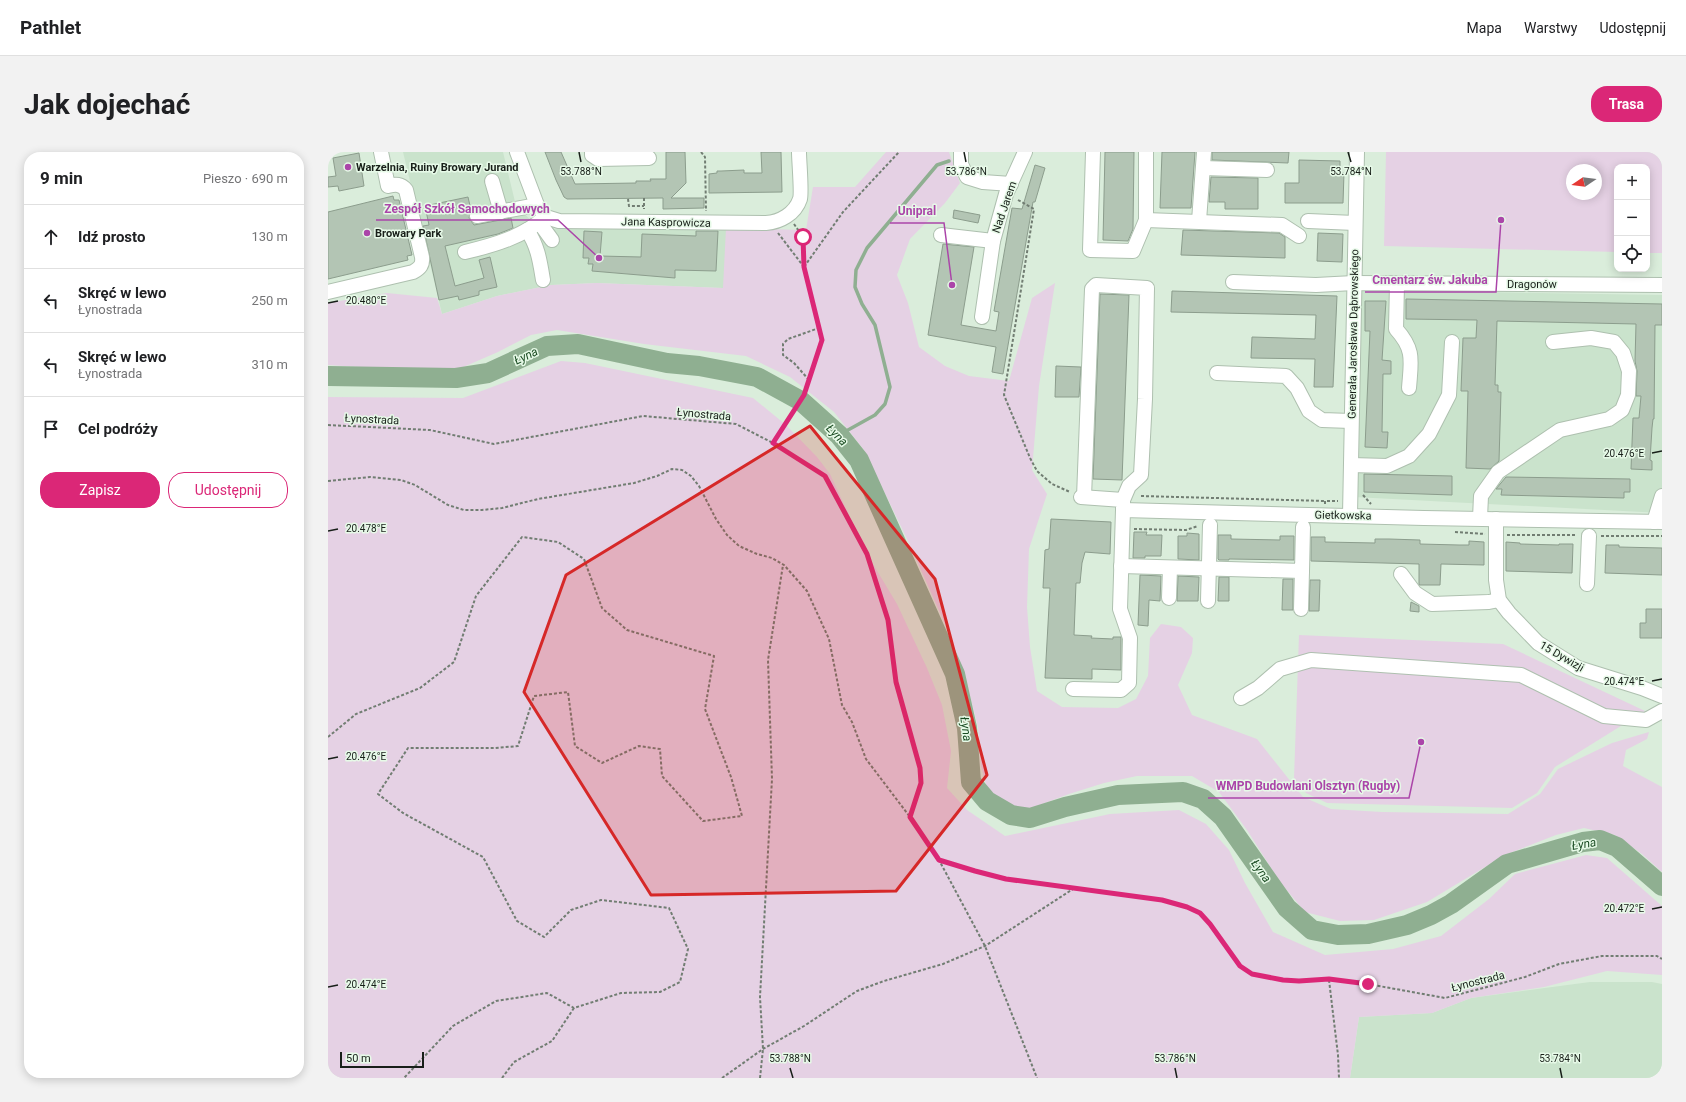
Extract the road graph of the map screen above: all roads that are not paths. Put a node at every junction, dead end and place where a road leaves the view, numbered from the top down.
1 (381, 152) edge
2 (517, 152) edge
3 (592, 152) edge
4 (799, 152) edge
5 (962, 152) edge
6 (1025, 152) edge
7 (1093, 152) edge
8 (1146, 152) edge
9 (1204, 152) edge
10 (1357, 152) edge
11 (650, 158) dead end
12 (1203, 168) junction
13 (1267, 170) dead end
14 (492, 181) dead end
15 (1008, 189) junction
16 (537, 204) junction
17 (501, 212) junction
18 (477, 216) dead end
19 (543, 219) junction
20 (1146, 220) junction
21 (1199, 221) junction
22 (1308, 221) dead end
23 (1355, 223) junction
24 (527, 230) junction
25 (941, 235) dead end
26 (1300, 236) dead end
27 (552, 240) dead end
28 (993, 241) junction
29 (465, 252) dead end
30 (544, 280) dead end
31 (1234, 282) dead end
32 (1354, 283) junction
33 (1396, 284) junction
34 (1662, 285) edge
35 (328, 292) edge
36 (982, 317) dead end
37 (1452, 342) dead end
38 (1553, 342) dead end
39 (1217, 373) dead end
40 (1409, 388) dead end
41 (1351, 421) junction
42 (1351, 465) junction
43 (1662, 496) edge
44 (1123, 505) junction
45 (1350, 515) junction
46 (1480, 518) junction
47 (1496, 519) junction
48 (1658, 522) edge
49 (1210, 525) dead end
50 (1303, 527) dead end
51 (1589, 536) dead end
52 (1121, 566) junction
53 (1170, 568) junction
54 (1209, 569) junction
55 (1302, 571) junction
56 (1401, 574) dead end
57 (1587, 584) dead end
58 (1169, 598) dead end
59 (1499, 600) junction
60 (1208, 601) dead end
61 (1301, 609) dead end
62 (1073, 689) dead end
63 (1662, 696) edge
64 (1241, 698) dead end
65 (1662, 711) edge

1 - 35 street
2 - 16 street
3 - 11 street
4 - 19 street, Jana Kasprowicza
5 - 15 street
6 - 15 street, Nad Jarem
7 - 20 street
8 - 20 street
9 - 12 street
10 - 23 street, Generała Jarosława Dąbrowskiego
12 - 13 street
12 - 21 street
14 - 17 street
15 - 28 street, Nad Jarem
16 - 17 street
16 - 19 street
17 - 18 street
19 - 24 street
19 - 27 street
20 - 21 street
21 - 26 street
22 - 23 street
23 - 32 street, Generała Jarosława Dąbrowskiego
24 - 29 street
24 - 30 street
25 - 28 street
28 - 36 street, Nad Jarem
31 - 32 street, Dragonów
32 - 33 street, Dragonów
32 - 41 street, Generała Jarosława Dąbrowskiego
33 - 34 street, Dragonów
33 - 40 street
37 - 42 street
38 - 46 street
39 - 41 street
41 - 42 street, Generała Jarosława Dąbrowskiego
42 - 45 street, Generała Jarosława Dąbrowskiego
43 - 48 street
44 - 44 street, Gietkowska
44 - 45 street, Gietkowska
44 - 52 street
45 - 46 street, Gietkowska
46 - 47 street, Gietkowska
47 - 48 street, Gietkowska
47 - 59 street
49 - 54 street
50 - 55 street
51 - 57 street
52 - 53 street
52 - 62 street
53 - 54 street
53 - 58 street
54 - 55 street
54 - 60 street
55 - 61 street
56 - 59 street
59 - 63 street, 15 Dywizji
64 - 65 street

